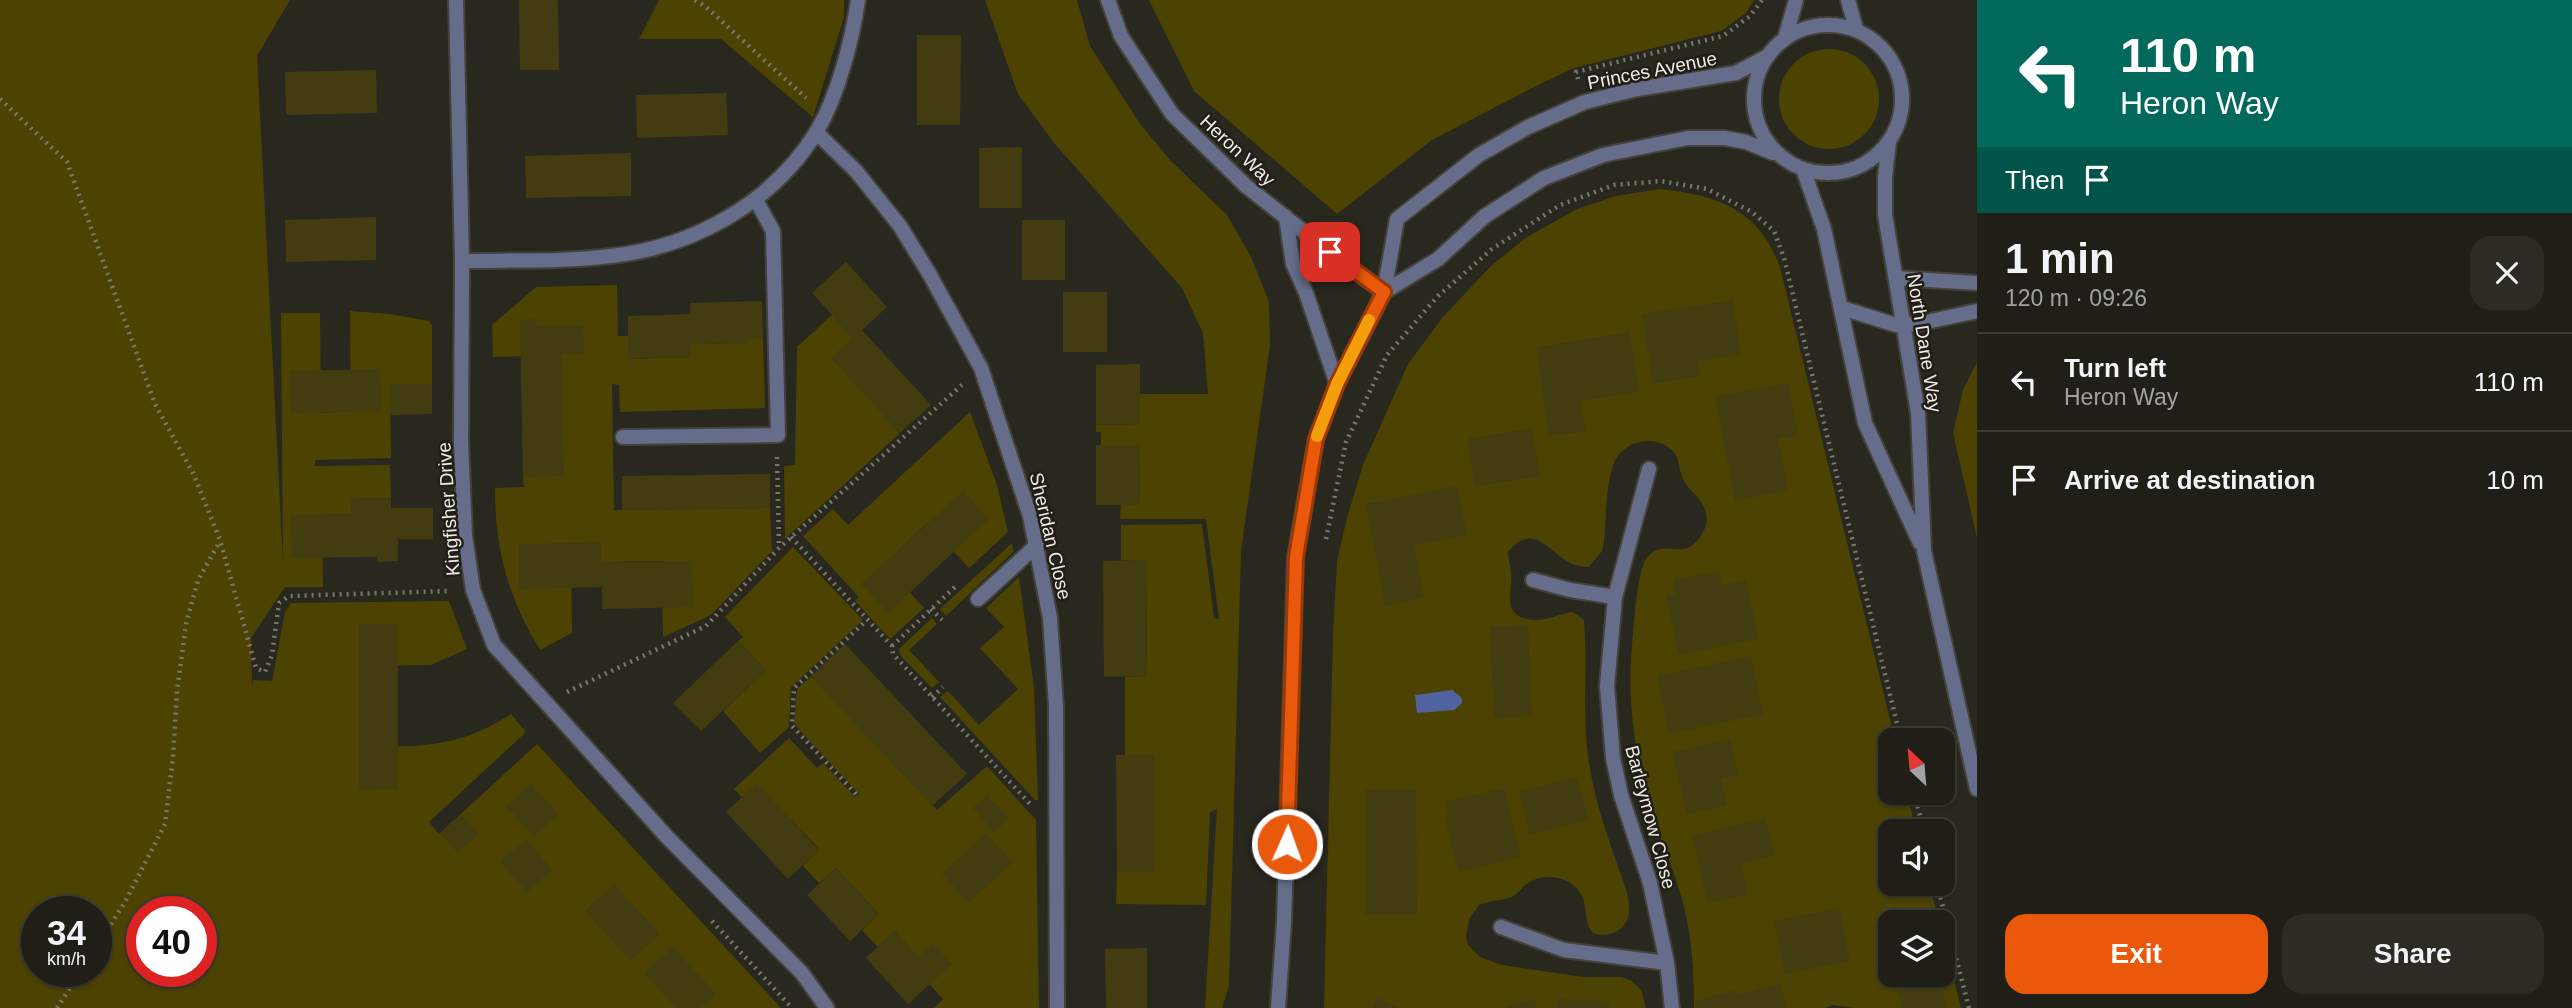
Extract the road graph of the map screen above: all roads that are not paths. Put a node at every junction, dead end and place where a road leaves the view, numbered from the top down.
1 (456, 0) edge
2 (858, 0) edge
3 (1108, 0) edge
4 (1796, 0) edge
5 (1848, 0) edge
6 (1856, 29) junction
7 (1785, 38) junction
8 (1766, 57) junction
9 (816, 132) junction
10 (1889, 141) junction
11 (1778, 155) junction
12 (1803, 169) junction
13 (756, 200) junction
14 (1286, 217) junction
15 (462, 261) junction
16 (1896, 278) junction
17 (1977, 283) edge
18 (1384, 292) junction
19 (1842, 308) junction
20 (1977, 312) edge
21 (1905, 325) junction
22 (1337, 384) junction
23 (623, 438) dead end
24 (1649, 469) dead end
25 (1037, 545) junction
26 (1924, 551) junction
27 (1533, 580) dead end
28 (1615, 597) junction
29 (978, 599) dead end
30 (1977, 789) edge
31 (1501, 927) dead end
32 (1667, 962) junction
33 (827, 1008) edge
34 (1057, 1008) edge
35 (1278, 1008) edge
36 (1672, 1008) edge

1 - 15 street, Kingfisher Drive
2 - 9 street
3 - 14 street, Heron Way
4 - 7 street
5 - 6 street
6 - 7 street
6 - 10 street
7 - 8 street
8 - 11 street
8 - 18 street, Princes Avenue
9 - 13 street
9 - 25 street, Sheridan Close
10 - 12 street
10 - 16 street, North Dane Way
11 - 12 street
11 - 18 street
12 - 19 street, North Dane Way
13 - 15 street
13 - 23 street
14 - 18 street, Heron Way
14 - 22 street
15 - 33 street, Kingfisher Drive
16 - 17 street
16 - 21 street, North Dane Way
18 - 22 street, Princes Avenue
19 - 21 street
19 - 26 street, North Dane Way
20 - 21 street
21 - 26 street, North Dane Way
22 - 35 street, Princes Avenue
24 - 28 street, Barleymow Close
25 - 29 street
25 - 34 street, Sheridan Close
26 - 30 street, North Dane Way
27 - 28 street
28 - 32 street, Barleymow Close
31 - 32 street
32 - 36 street, Barleymow Close

